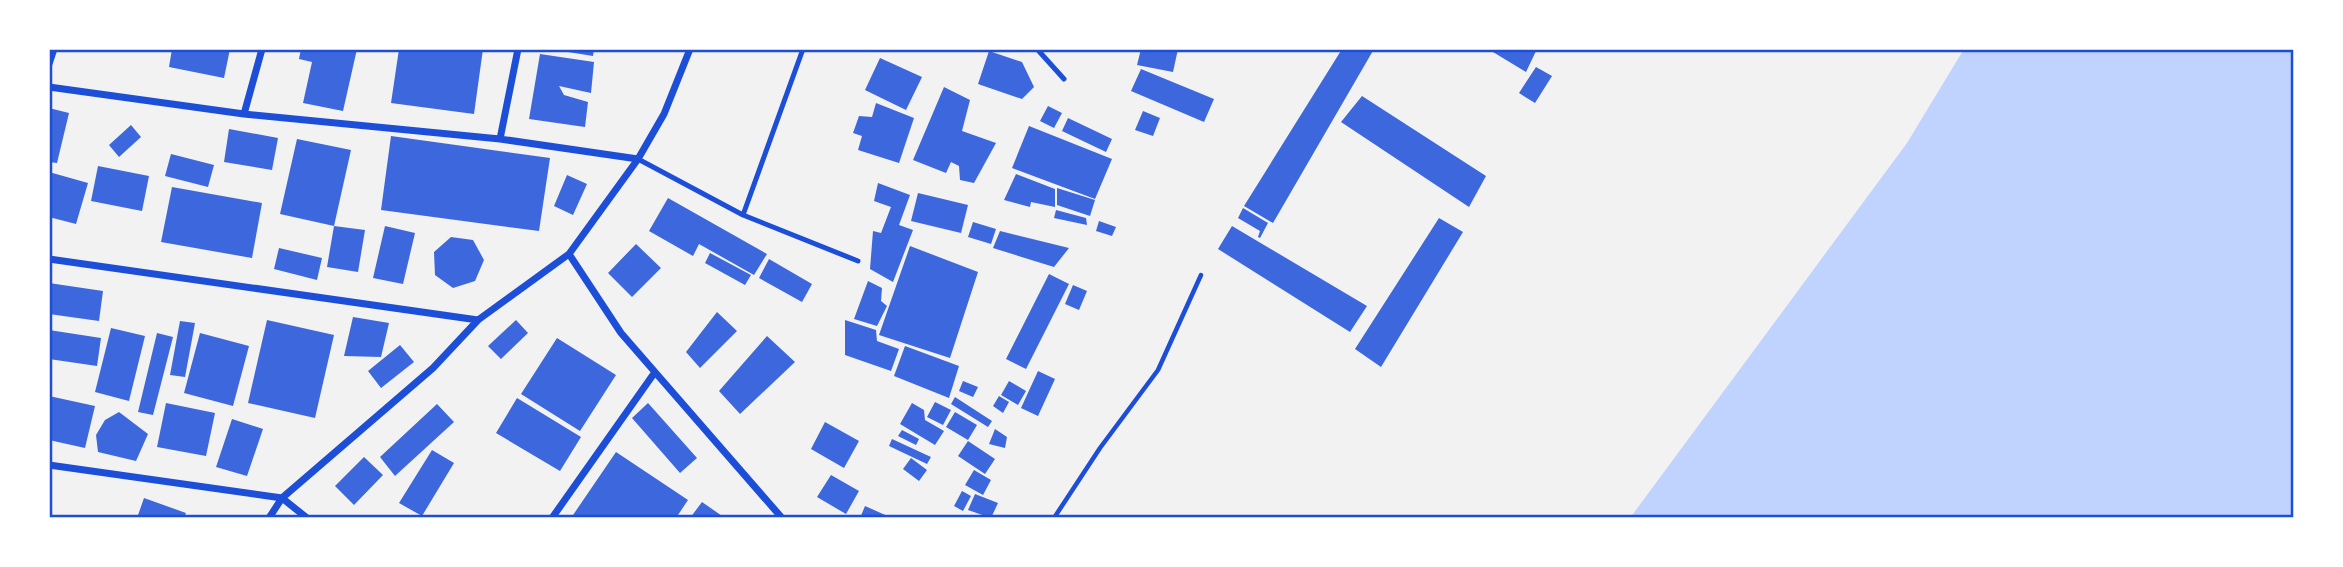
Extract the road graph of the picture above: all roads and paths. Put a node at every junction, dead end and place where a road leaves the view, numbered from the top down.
1 (54, 49) edge
2 (262, 49) edge
3 (518, 49) edge
4 (690, 49) edge
5 (803, 49) edge
6 (1037, 49) edge
7 (49, 64) edge
8 (1064, 79) dead end
9 (49, 87) edge
10 (244, 114) junction
11 (500, 139) junction
12 (638, 159) junction
13 (743, 215) junction
14 (569, 254) junction
15 (49, 259) edge
16 (858, 261) dead end
17 (1201, 275) dead end
18 (478, 320) junction
19 (655, 372) junction
20 (49, 465) edge
21 (282, 498) junction
22 (269, 518) edge
23 (307, 518) edge
24 (552, 518) edge
25 (782, 518) edge
26 (1054, 518) edge

1 - 7 street
2 - 10 street
3 - 11 street
4 - 12 street
5 - 13 lane
6 - 8 lane
9 - 10 street
10 - 11 street
11 - 12 street
12 - 13 lane
12 - 14 street
13 - 16 lane
14 - 18 street
14 - 19 street
15 - 18 street
17 - 26 path
18 - 21 street
19 - 24 street
19 - 25 street
20 - 21 street
21 - 22 street
21 - 23 street

